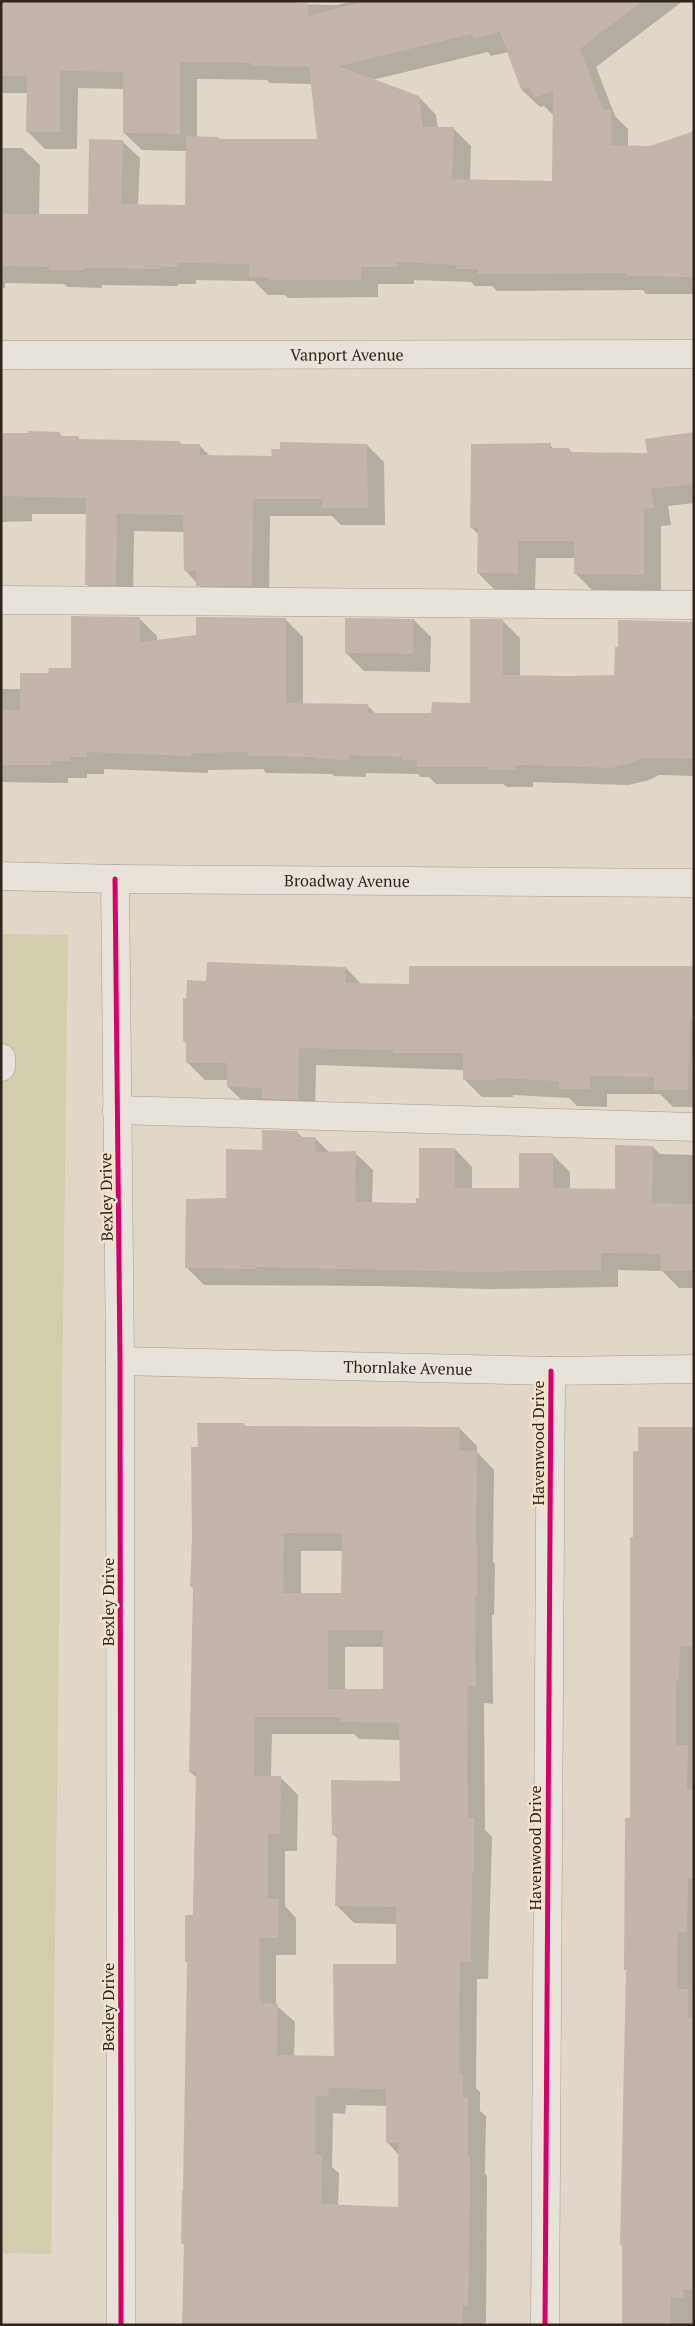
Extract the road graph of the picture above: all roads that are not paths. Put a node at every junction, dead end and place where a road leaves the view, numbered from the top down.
1 (694, 354) edge
2 (1, 355) edge
3 (1, 600) edge
4 (694, 605) edge
5 (1, 876) edge
6 (115, 879) junction
7 (694, 883) edge
8 (1, 1058) edge
9 (1, 1067) edge
10 (117, 1110) junction
11 (694, 1127) edge
12 (120, 1361) junction
13 (694, 1369) edge
14 (551, 1371) junction
15 (121, 2325) edge
16 (545, 2325) edge

1 - 2 street, Vanport Avenue
3 - 4 street
5 - 6 street, Broadway Avenue
6 - 7 street, Broadway Avenue
6 - 10 street, Bexley Drive
8 - 9 street
10 - 11 street
10 - 12 street, Bexley Drive
12 - 14 street, Thornlake Avenue
12 - 15 street, Bexley Drive
13 - 14 street, Thornlake Avenue
14 - 16 street, Havenwood Drive

